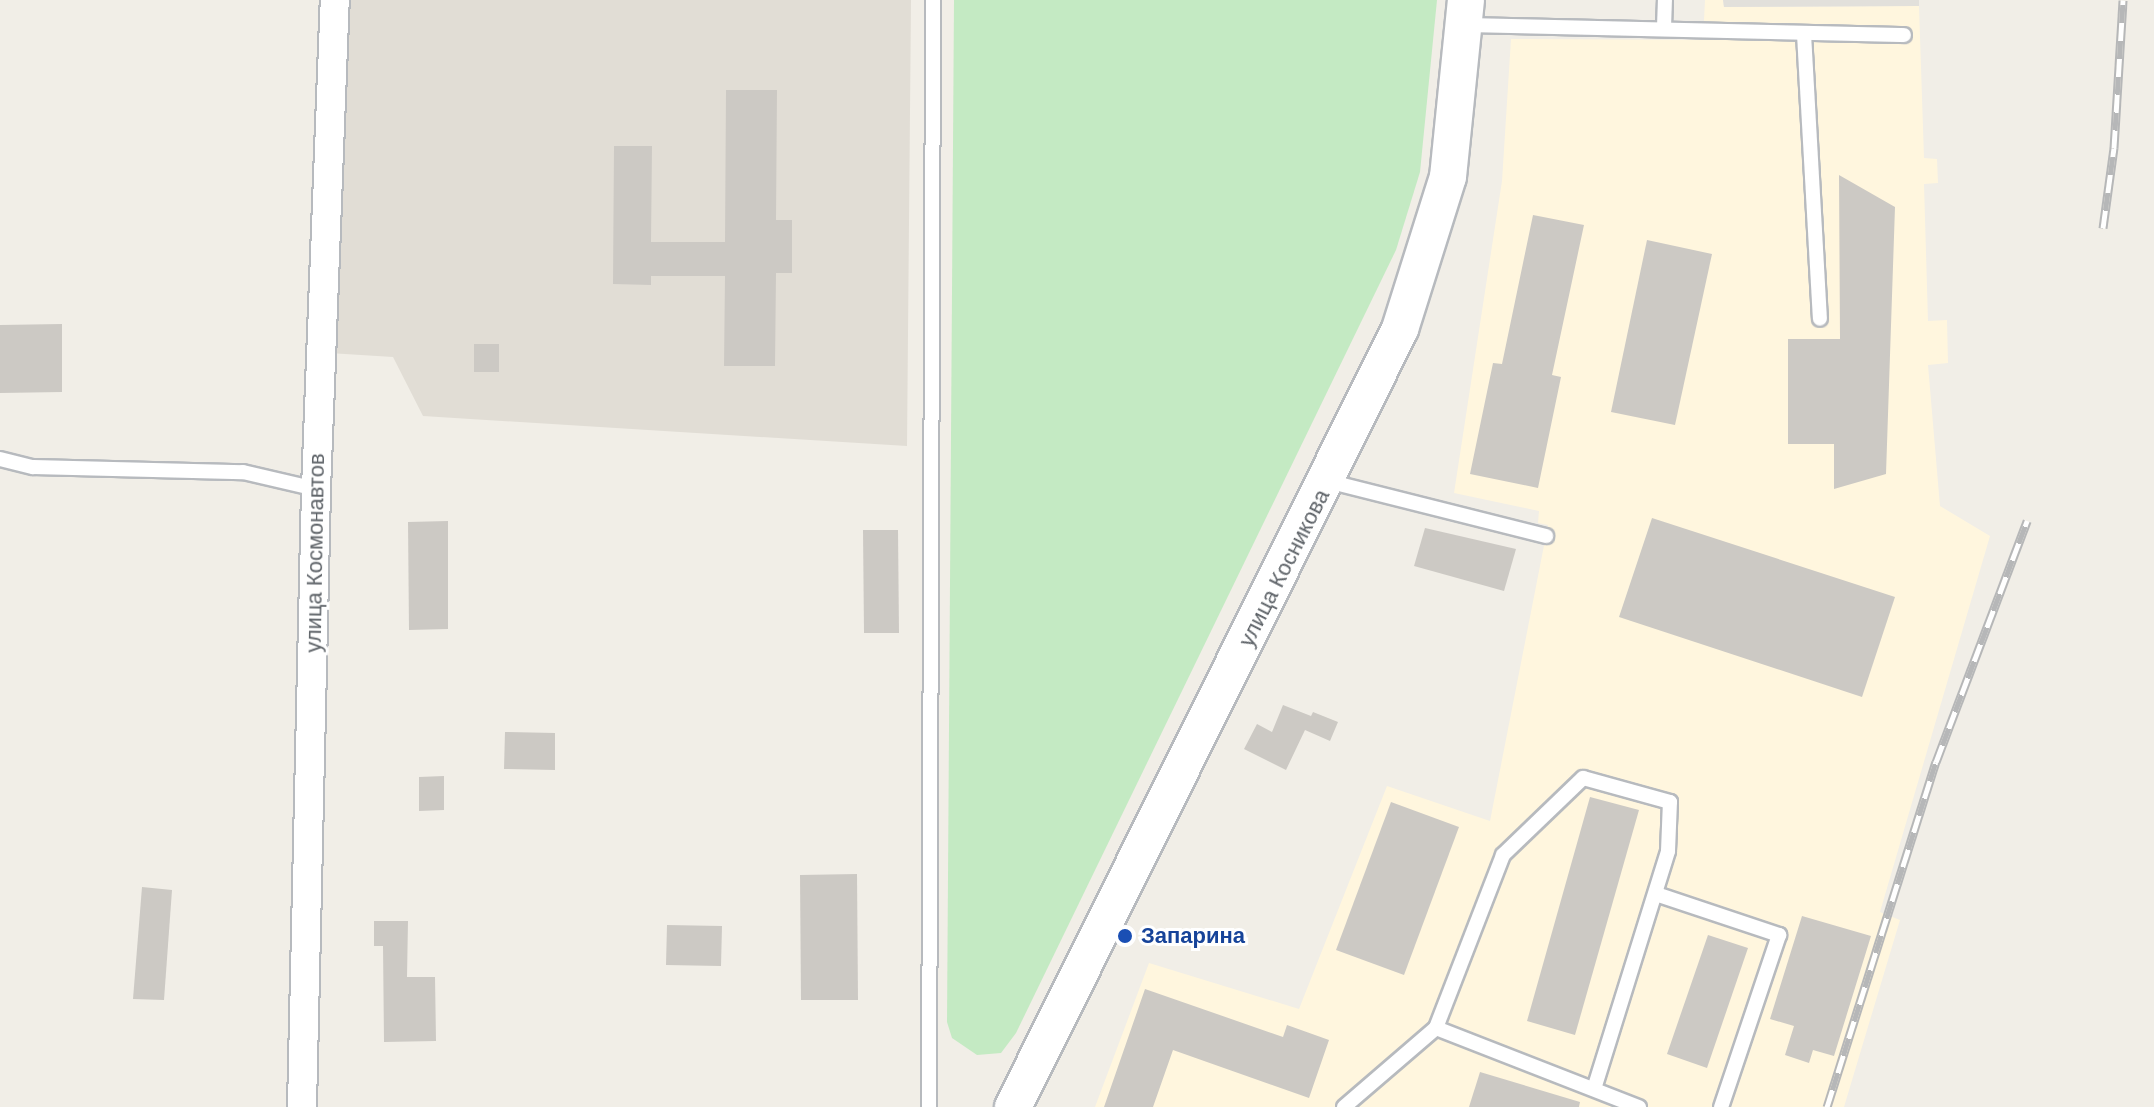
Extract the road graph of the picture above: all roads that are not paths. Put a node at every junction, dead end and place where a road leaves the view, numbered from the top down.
1 (335, 0) edge
2 (933, 0) edge
3 (1665, 0) edge
4 (1465, 12) edge
5 (1664, 27) junction
6 (1804, 34) junction
7 (1904, 35) dead end
8 (1820, 319) dead end
9 (0, 459) edge
10 (1327, 481) junction
11 (316, 489) junction
12 (1546, 536) dead end
13 (1656, 894) junction
14 (1436, 1028) junction
15 (1594, 1089) junction
16 (302, 1107) edge
17 (929, 1107) edge
18 (1013, 1107) edge
19 (1344, 1107) edge
20 (1639, 1107) edge
21 (1721, 1107) edge

1 - 11 street, улица Космонавтов
2 - 17 lane
3 - 5 lane
4 - 5 lane
4 - 10 street, улица Косникова
5 - 6 lane
6 - 7 lane
6 - 8 lane
9 - 11 lane
10 - 12 lane
10 - 18 street, улица Косникова
11 - 16 street, улица Космонавтов
13 - 14 lane
13 - 15 lane
13 - 21 lane
14 - 15 lane
14 - 19 lane
15 - 20 lane

